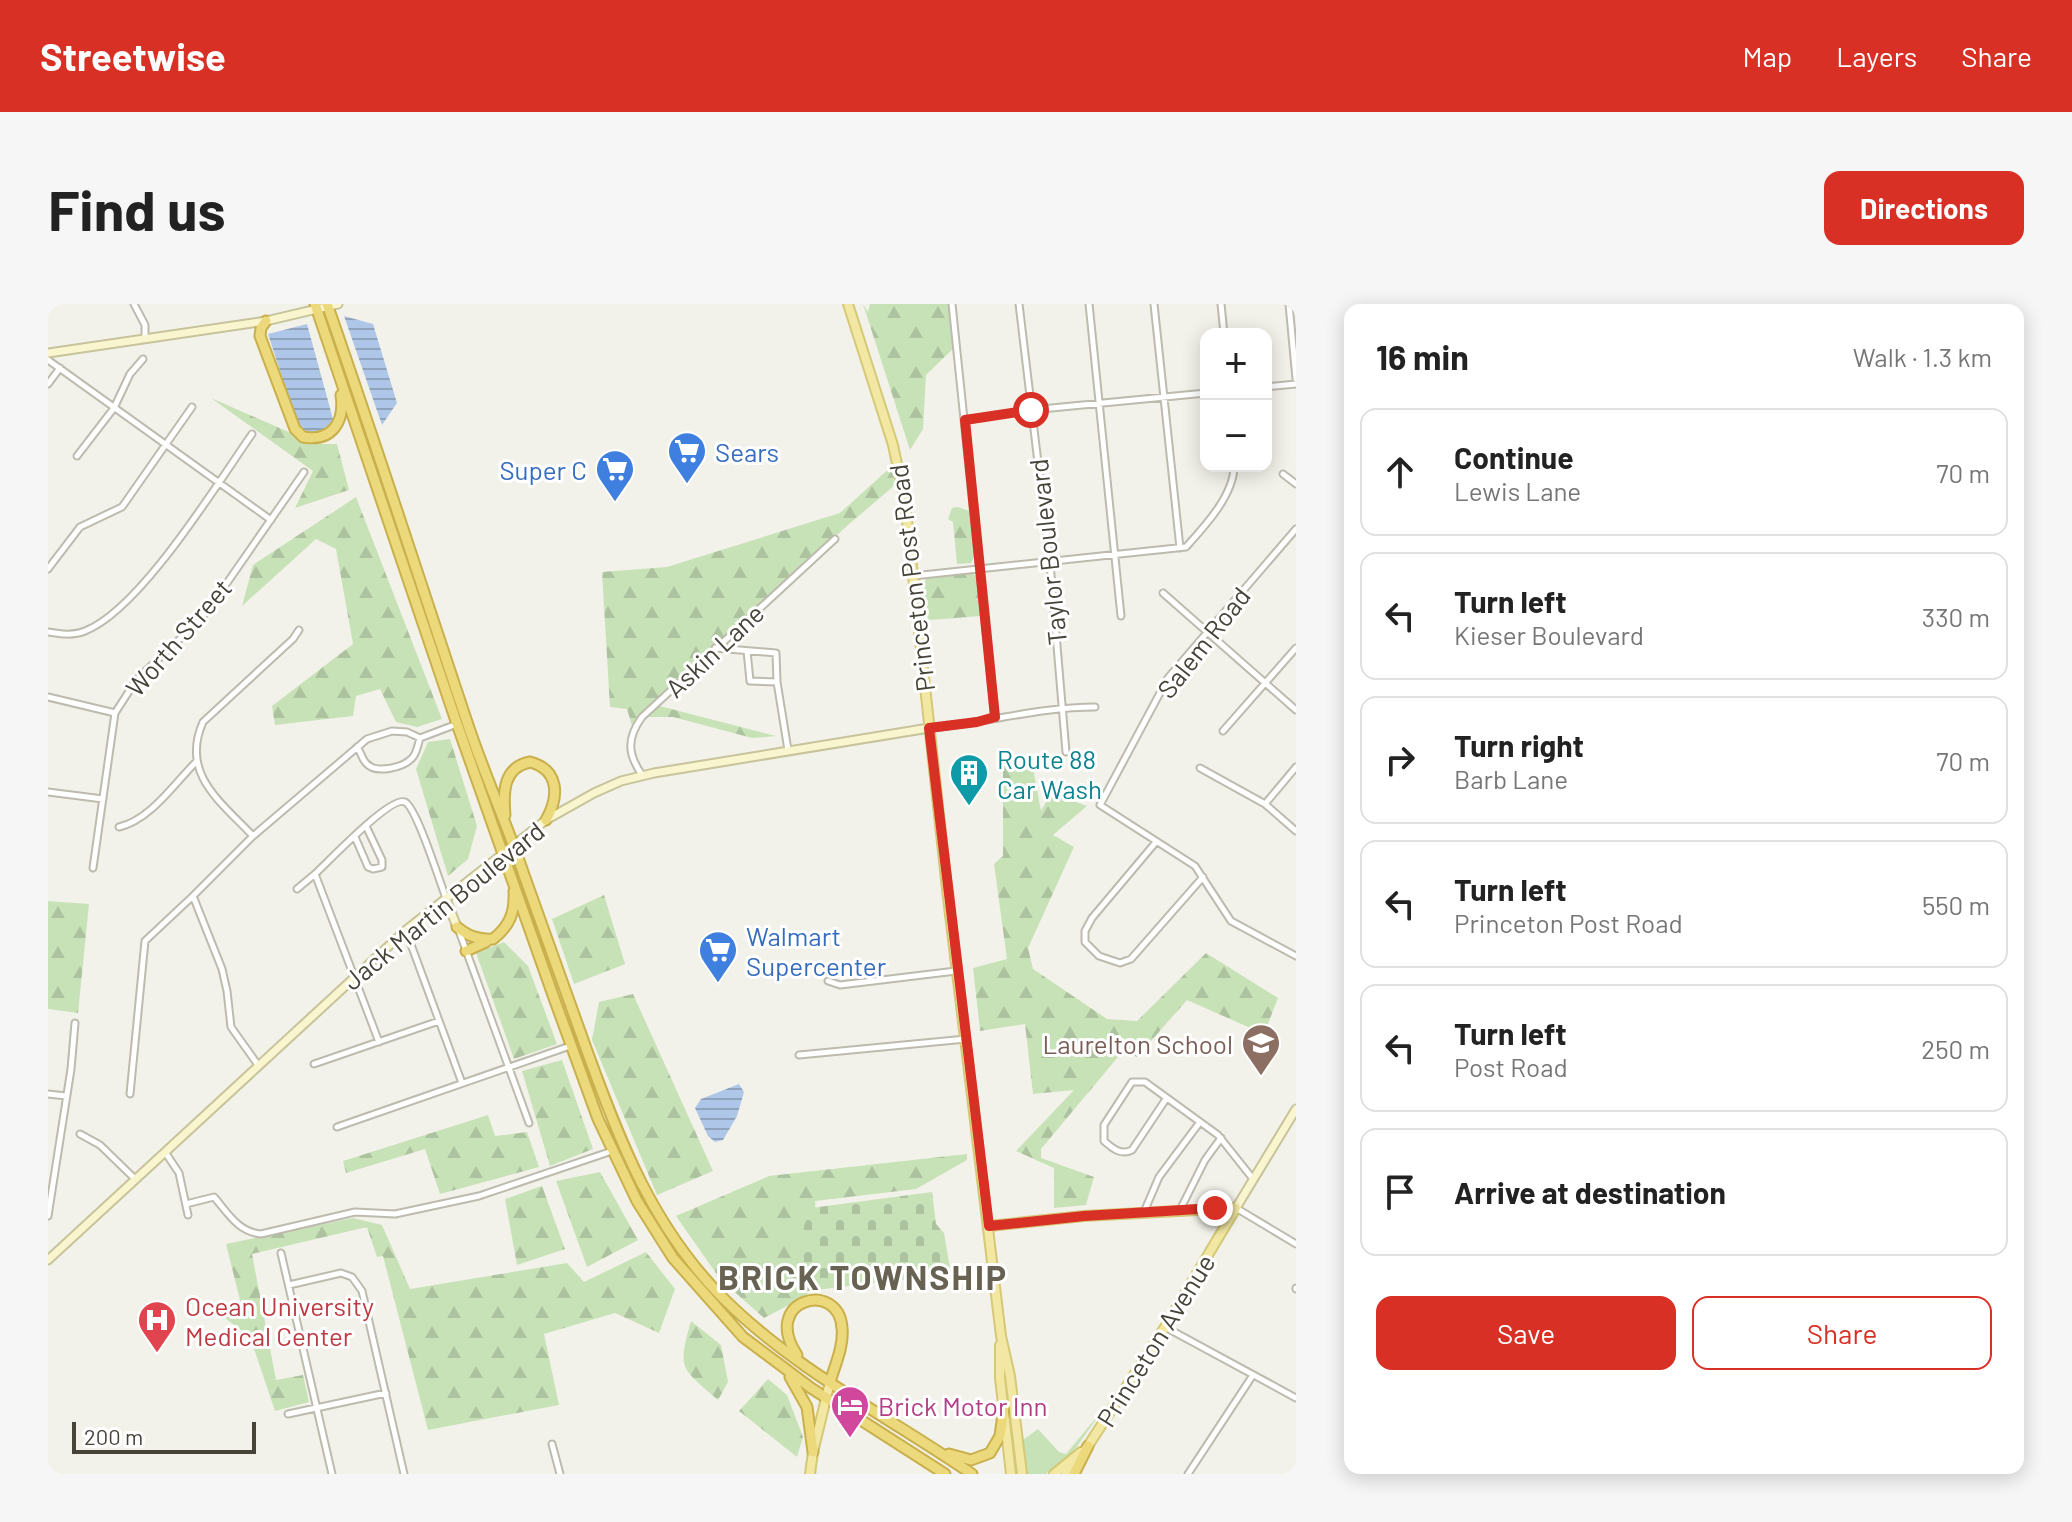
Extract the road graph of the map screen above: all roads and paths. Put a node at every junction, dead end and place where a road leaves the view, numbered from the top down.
1 (134, 304) edge
2 (848, 304) edge
3 (952, 304) edge
4 (1019, 304) edge
5 (1089, 304) edge
6 (1154, 304) edge
7 (1221, 304) edge
8 (1289, 304) edge
9 (331, 305) edge
10 (316, 306) edge
11 (266, 321) junction
12 (1223, 328) edge
13 (145, 337) junction
14 (48, 353) edge
15 (143, 359) dead end
16 (48, 360) edge
17 (60, 368) junction
18 (338, 372) junction
19 (1296, 382) edge
20 (48, 384) edge
21 (1272, 386) edge
22 (1200, 394) edge
23 (1164, 397) junction
24 (1099, 404) junction
25 (192, 407) dead end
26 (114, 408) junction
27 (1031, 410) junction
28 (965, 420) junction
29 (252, 434) dead end
30 (166, 445) junction
31 (77, 456) dead end
32 (304, 472) dead end
33 (1234, 472) edge
34 (1283, 474) dead end
35 (218, 483) junction
36 (1296, 484) edge
37 (271, 520) junction
38 (1296, 529) edge
39 (835, 539) dead end
40 (1180, 548) junction
41 (1115, 557) junction
42 (1050, 563) junction
43 (48, 569) edge
44 (981, 570) junction
45 (912, 576) junction
46 (1163, 593) dead end
47 (1121, 616) dead end
48 (299, 630) dead end
49 (48, 632) edge
50 (1207, 632) junction
51 (715, 648) junction
52 (1296, 648) edge
53 (747, 651) junction
54 (777, 682) junction
55 (1266, 682) junction
56 (48, 697) edge
57 (1095, 707) dead end
58 (1296, 710) edge
59 (1062, 711) junction
60 (115, 713) junction
61 (995, 717) junction
62 (457, 724) junction
63 (929, 728) junction
64 (1223, 731) dead end
65 (420, 738) junction
66 (357, 747) junction
67 (788, 750) junction
68 (1066, 752) dead end
69 (196, 762) junction
70 (1296, 767) edge
71 (1200, 768) dead end
72 (643, 776) junction
73 (48, 792) edge
74 (103, 799) junction
75 (1265, 804) junction
76 (546, 820) junction
77 (505, 823) junction
78 (366, 826) junction
79 (119, 827) dead end
80 (1296, 831) edge
81 (253, 836) junction
82 (355, 837) junction
83 (1156, 842) junction
84 (514, 845) junction
85 (504, 853) junction
86 (93, 868) dead end
87 (315, 874) junction
88 (1203, 877) junction
89 (513, 880) junction
90 (297, 889) dead end
91 (193, 896) junction
92 (446, 899) junction
93 (457, 927) junction
94 (406, 930) junction
95 (493, 939) junction
96 (466, 951) junction
97 (1296, 956) edge
98 (957, 971) junction
99 (354, 976) junction
100 (828, 981) dead end
101 (439, 1021) junction
102 (75, 1023) dead end
103 (967, 1039) junction
104 (379, 1042) junction
105 (572, 1045) junction
106 (799, 1055) dead end
107 (314, 1064) dead end
108 (258, 1065) junction
109 (508, 1067) junction
110 (462, 1083) junction
111 (48, 1094) edge
112 (130, 1094) dead end
113 (66, 1096) junction
114 (1166, 1099) junction
115 (1295, 1113) edge
116 (1200, 1122) junction
117 (529, 1123) dead end
118 (337, 1127) dead end
119 (80, 1134) dead end
120 (1221, 1138) junction
121 (613, 1151) junction
122 (165, 1152) junction
123 (135, 1179) junction
124 (1253, 1180) junction
125 (186, 1204) junction
126 (1236, 1208) junction
127 (1180, 1210) junction
128 (1144, 1212) junction
129 (188, 1215) dead end
130 (48, 1216) edge
131 (989, 1226) junction
132 (1296, 1244) edge
133 (48, 1248) edge
134 (281, 1253) dead end
135 (50, 1259) edge
136 (289, 1285) junction
137 (1165, 1327) junction
138 (1001, 1336) junction
139 (810, 1369) junction
140 (786, 1371) junction
141 (1253, 1375) junction
142 (830, 1382) junction
143 (386, 1393) junction
144 (1296, 1398) edge
145 (827, 1400) junction
146 (1004, 1407) junction
147 (317, 1408) junction
148 (288, 1414) dead end
149 (552, 1444) dead end
150 (930, 1445) junction
151 (1088, 1446) junction
152 (813, 1452) junction
153 (332, 1474) edge
154 (404, 1474) edge
155 (560, 1474) edge
156 (810, 1474) edge
157 (945, 1474) edge
158 (972, 1474) edge
159 (1011, 1474) edge
160 (1022, 1474) edge
161 (1054, 1474) edge
162 (1066, 1474) edge
163 (1074, 1474) edge
164 (1188, 1474) edge

1 - 13 street
2 - 45 main road, Princeton Post Road
3 - 28 street
4 - 27 street, Taylor Boulevard
5 - 24 street
6 - 23 street
7 - 12 street
8 - 19 street
9 - 10 street
9 - 77 highway
10 - 11 street
10 - 18 highway
11 - 13 street
11 - 18 highway
13 - 14 street
15 - 26 street
16 - 17 street
17 - 20 street
17 - 26 street
18 - 62 highway
19 - 21 street
22 - 23 street
23 - 24 street
23 - 40 street
24 - 27 street
24 - 41 street
25 - 30 street
26 - 30 street
26 - 31 street
27 - 28 street
27 - 42 street, Taylor Boulevard
28 - 44 street
29 - 35 street
30 - 35 street
30 - 43 street
32 - 37 street, Worth Street
33 - 40 street
34 - 36 street
35 - 37 street
35 - 49 street
37 - 60 street, Worth Street
38 - 50 street, Salem Road
39 - 51 street, Askin Lane
40 - 41 street
41 - 42 street
41 - 47 street
42 - 44 street
42 - 59 street, Taylor Boulevard
44 - 45 street
44 - 61 street
45 - 63 main road, Princeton Post Road
46 - 50 street
48 - 69 street
50 - 55 street
50 - 83 street, Salem Road
51 - 53 street
51 - 72 street, Askin Lane
52 - 55 street
53 - 54 street
53 - 54 street
54 - 67 street
55 - 58 street
55 - 64 street
56 - 60 street
57 - 59 street
59 - 61 street
59 - 68 street, Taylor Boulevard
60 - 74 street, Worth Street
61 - 63 street
62 - 65 street
62 - 85 highway
63 - 67 street, Jack Martin Boulevard
63 - 98 main road, Princeton Post Road
65 - 66 street
65 - 66 street
66 - 81 street
67 - 72 street, Jack Martin Boulevard
69 - 79 street
69 - 81 street
70 - 75 street
71 - 75 street
72 - 76 street, Jack Martin Boulevard
73 - 74 street
74 - 86 street, Worth Street
75 - 80 street
76 - 77 highway
76 - 84 street, Jack Martin Boulevard
77 - 84 highway
78 - 82 street
78 - 82 street
78 - 92 street
81 - 91 street
82 - 87 street
83 - 88 street
83 - 88 street
84 - 85 street, Jack Martin Boulevard
84 - 139 highway
85 - 89 highway
85 - 92 street, Jack Martin Boulevard
87 - 90 street
87 - 99 street
88 - 97 street
89 - 95 highway
89 - 105 highway
91 - 108 street
91 - 112 street
92 - 93 street
92 - 94 street, Jack Martin Boulevard
93 - 95 highway
93 - 96 street
94 - 99 street, Jack Martin Boulevard
94 - 101 street
95 - 96 highway
96 - 109 street
98 - 100 street
98 - 103 main road, Princeton Post Road
99 - 104 street
99 - 108 street, Jack Martin Boulevard
101 - 104 street
101 - 110 street
102 - 113 street
103 - 106 street
103 - 131 main road, Princeton Post Road
104 - 107 street
105 - 109 street
105 - 121 highway
108 - 122 street, Jack Martin Boulevard
109 - 110 street
109 - 117 street
110 - 118 street
111 - 113 street
113 - 130 street
114 - 114 street
114 - 116 street
115 - 124 street, Princeton Avenue
116 - 120 street
116 - 128 street
119 - 123 street
120 - 124 street
120 - 127 street
121 - 125 street
121 - 140 highway
122 - 123 street, Jack Martin Boulevard
122 - 125 street
123 - 135 street, Jack Martin Boulevard
124 - 126 street, Princeton Avenue
125 - 129 street
126 - 127 main road
126 - 132 street
126 - 137 main road, Princeton Avenue
127 - 128 main road
128 - 131 main road
131 - 138 main road, Princeton Post Road
133 - 135 street
134 - 136 street
136 - 143 street
136 - 147 street
137 - 141 street
137 - 151 main road, Princeton Avenue
138 - 146 main road, Princeton Post Road
138 - 160 main road, Princeton Post Road
139 - 142 highway
139 - 142 highway
140 - 145 highway
140 - 152 highway
141 - 144 street
141 - 164 street
142 - 145 main road
142 - 150 highway
143 - 147 street
143 - 154 street
145 - 152 main road
145 - 157 highway
146 - 150 highway
146 - 159 main road, Princeton Post Road
147 - 148 street
147 - 153 street
149 - 155 street
150 - 158 highway
151 - 161 main road, Princeton Avenue
151 - 162 main road, Princeton Avenue
151 - 163 highway
152 - 156 main road

